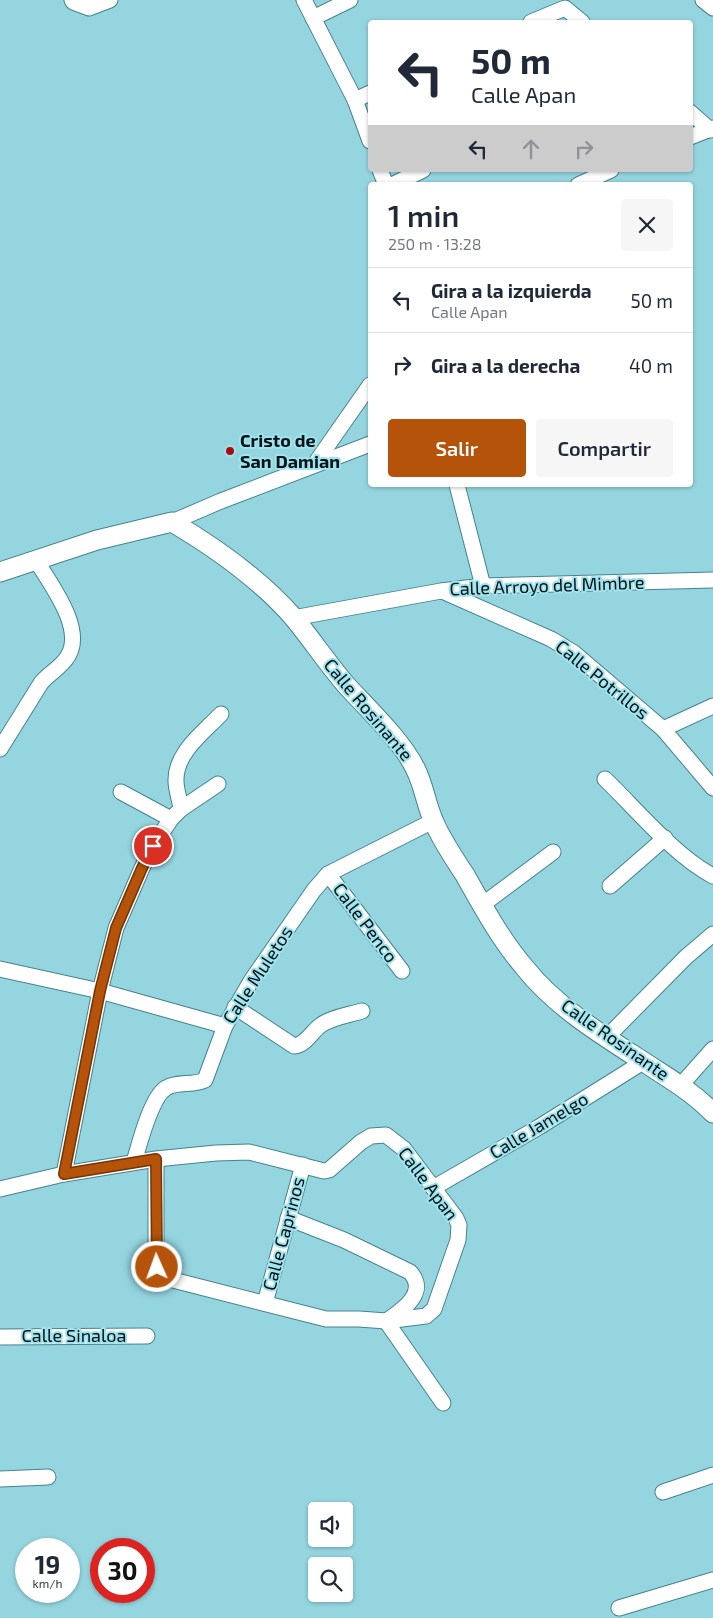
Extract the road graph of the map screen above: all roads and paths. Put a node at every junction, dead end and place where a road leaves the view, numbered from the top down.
1 (72, 0) edge
2 (110, 0) edge
3 (304, 0) edge
4 (350, 0) edge
5 (703, 0) edge
6 (713, 8) edge
7 (313, 18) junction
8 (536, 20) edge
9 (580, 20) edge
10 (368, 94) edge
11 (355, 100) junction
12 (693, 114) edge
13 (712, 129) edge
14 (368, 136) edge
15 (693, 136) edge
16 (419, 172) edge
17 (607, 172) edge
18 (398, 182) edge
19 (585, 182) edge
20 (368, 388) edge
21 (368, 445) edge
22 (314, 465) junction
23 (457, 487) edge
24 (172, 522) junction
25 (36, 560) junction
26 (0, 572) edge
27 (713, 580) edge
28 (482, 586) junction
29 (441, 591) junction
30 (293, 618) junction
31 (713, 706) edge
32 (221, 714) dead end
33 (663, 729) junction
34 (0, 749) edge
35 (605, 779) dead end
36 (218, 784) dead end
37 (713, 788) edge
38 (121, 792) dead end
39 (176, 814) junction
40 (433, 821) junction
41 (665, 838) junction
42 (553, 852) dead end
43 (328, 874) junction
44 (713, 876) edge
45 (610, 886) dead end
46 (482, 904) junction
47 (713, 934) edge
48 (0, 970) edge
49 (402, 971) dead end
50 (100, 991) junction
51 (236, 1007) junction
52 (362, 1011) dead end
53 (224, 1026) junction
54 (607, 1037) junction
55 (713, 1049) edge
56 (643, 1062) junction
57 (681, 1085) junction
58 (713, 1113) edge
59 (156, 1159) junction
60 (134, 1162) junction
61 (303, 1165) junction
62 (64, 1174) junction
63 (433, 1188) junction
64 (0, 1189) edge
65 (288, 1218) junction
66 (265, 1303) junction
67 (386, 1321) junction
68 (147, 1336) dead end
69 (0, 1337) edge
70 (443, 1402) dead end
71 (713, 1475) edge
72 (48, 1477) dead end
73 (0, 1479) edge
74 (663, 1492) dead end
75 (713, 1580) edge
76 (619, 1608) dead end

1 - 2 street
3 - 7 street
4 - 7 street
5 - 6 street
7 - 11 street
8 - 9 street
10 - 11 street
11 - 14 street
12 - 13 street
13 - 15 street
16 - 18 street
17 - 19 street
20 - 22 street
21 - 22 street
22 - 24 street
23 - 28 street
24 - 25 street
24 - 30 street, Calle Rosinante
25 - 26 street
25 - 34 street
27 - 28 street, Calle Arroyo del Mimbre
28 - 29 street, Calle Arroyo del Mimbre
29 - 30 street, Calle Arroyo del Mimbre
29 - 33 street, Calle Potrillos
30 - 40 street, Calle Rosinante
31 - 33 street
32 - 39 street
33 - 37 street, Calle Potrillos
35 - 41 street
36 - 39 street
38 - 39 street
39 - 50 street
40 - 43 street, Calle Muletos
40 - 46 street, Calle Rosinante
41 - 44 street
41 - 45 street
42 - 46 street
43 - 49 street, Calle Penco
43 - 51 street, Calle Muletos
46 - 54 street, Calle Rosinante
47 - 54 street
48 - 50 street
50 - 53 street
50 - 62 street
51 - 52 street
51 - 53 street, Calle Muletos
53 - 60 street, Calle Muletos
54 - 56 street, Calle Rosinante
55 - 57 street
56 - 57 street, Calle Rosinante
56 - 63 street, Calle Jamelgo
57 - 58 street, Calle Rosinante
59 - 60 street, Calle Apan
59 - 61 street, Calle Apan
59 - 66 street, Calle Caprinos
60 - 62 street, Calle Apan
61 - 63 street, Calle Apan
61 - 65 street, Calle Caprinos
62 - 64 street, Calle Apan
63 - 67 street, Calle Apan
65 - 66 street, Calle Caprinos
65 - 67 street
66 - 67 street, Calle Caprinos
67 - 70 street
68 - 69 street, Calle Sinaloa
71 - 74 street
72 - 73 street
75 - 76 street

